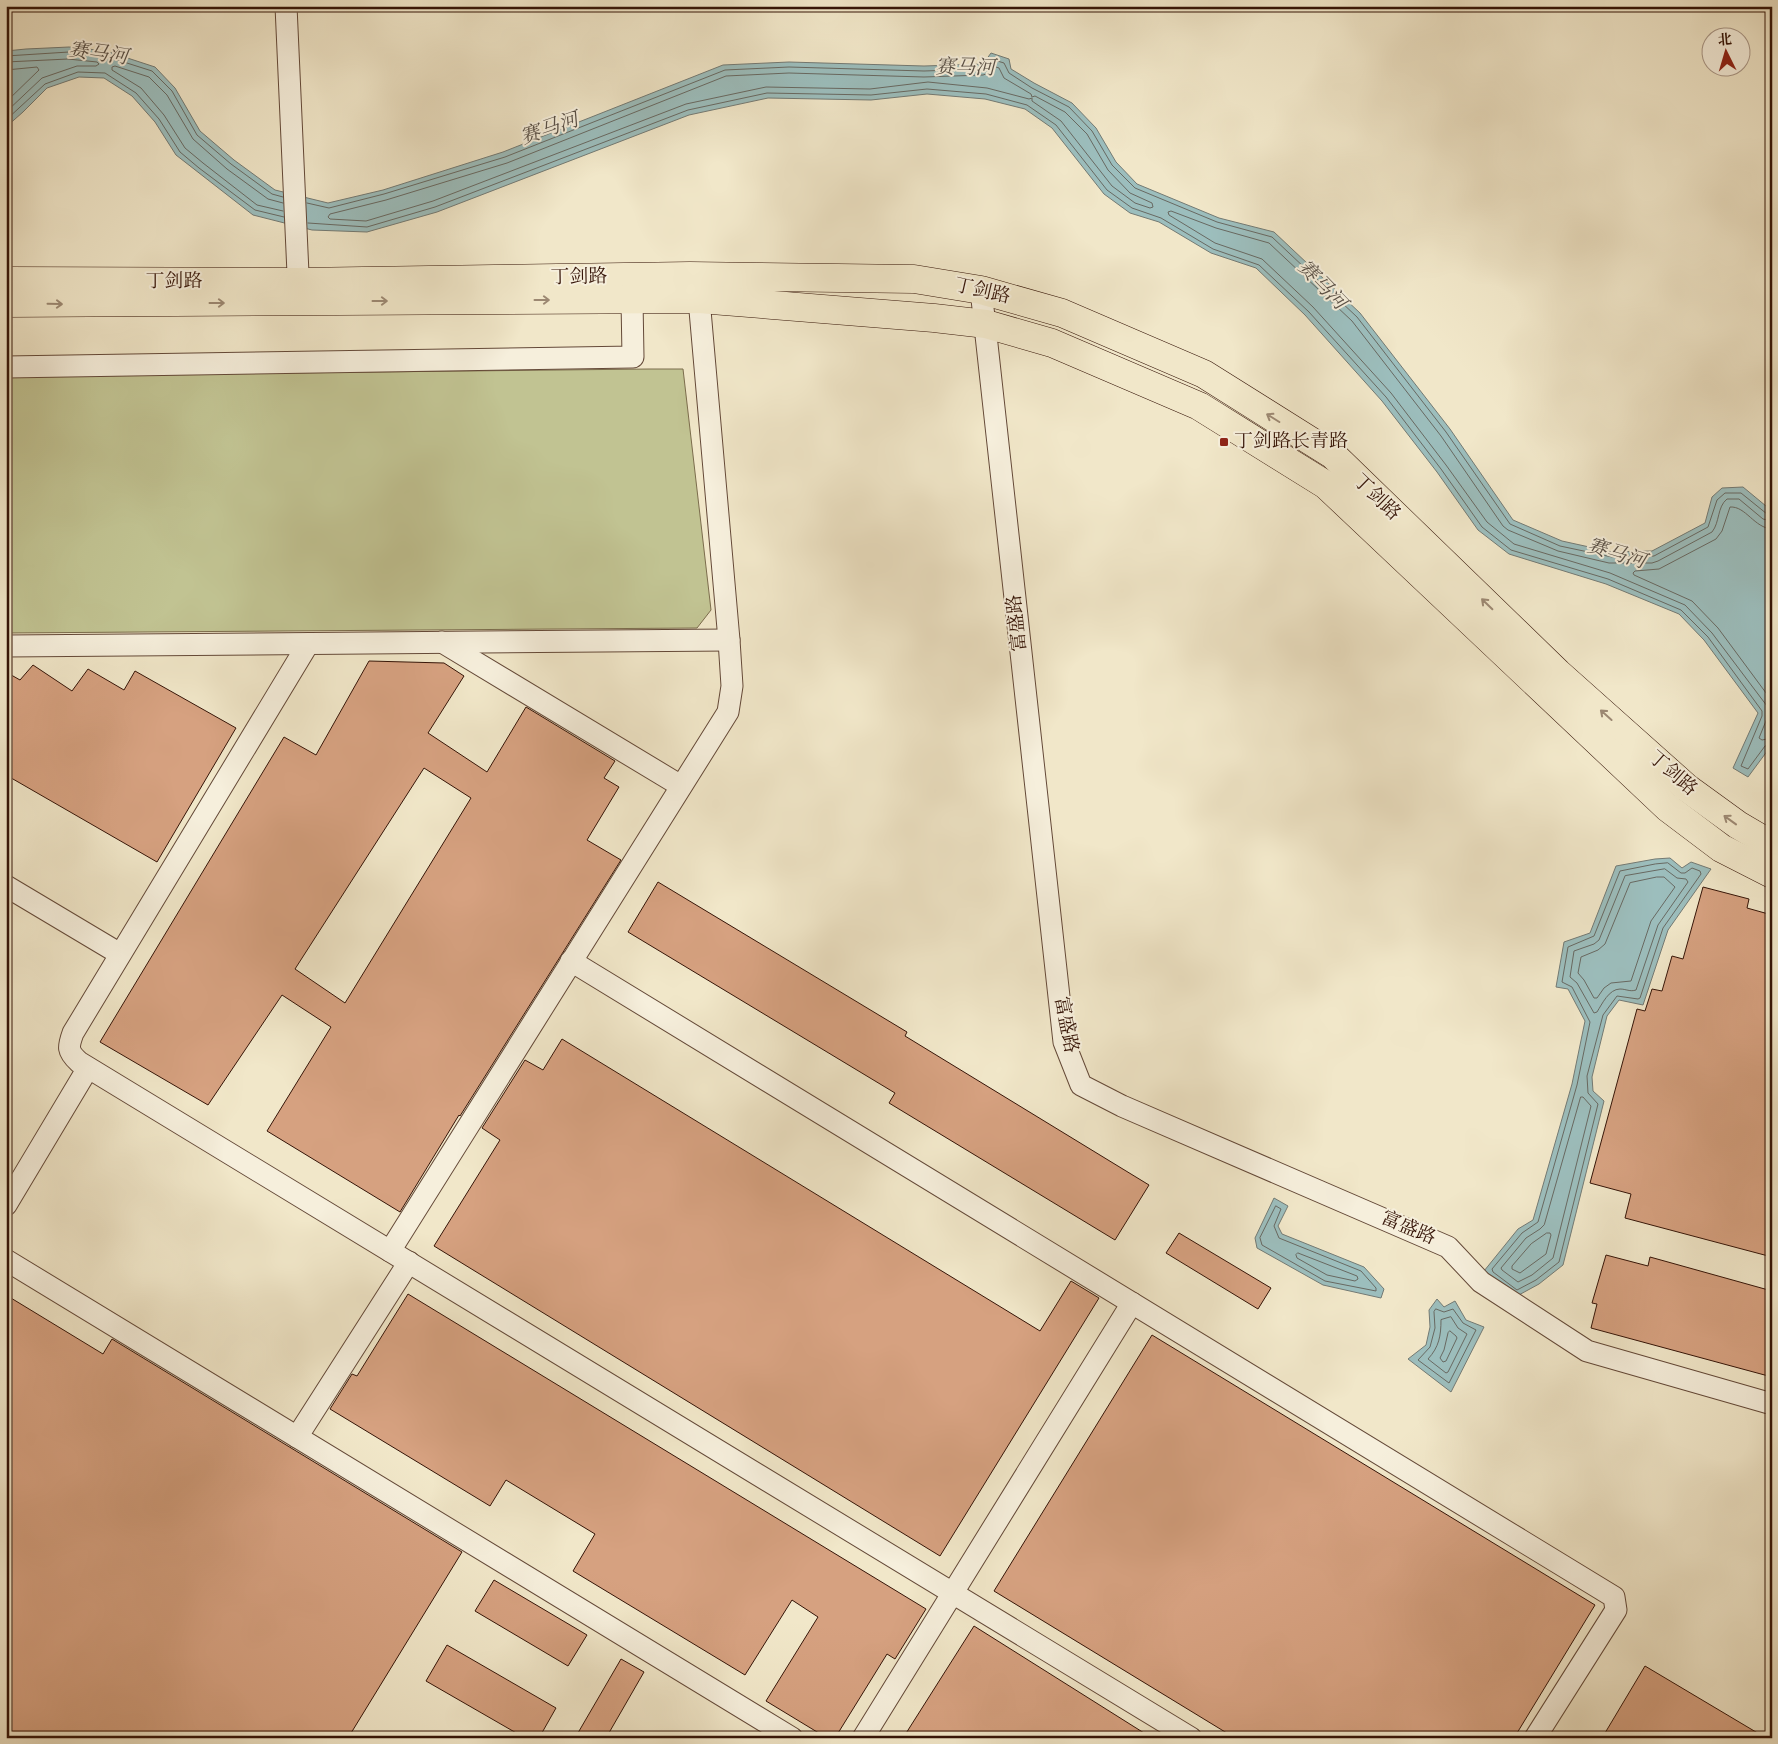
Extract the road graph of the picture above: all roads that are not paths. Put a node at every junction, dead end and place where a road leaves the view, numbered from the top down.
1 (286, 6) edge
2 (6, 281) edge
3 (981, 290) junction
4 (298, 292) junction
5 (699, 299) junction
6 (632, 300) junction
7 (6, 303) edge
8 (986, 324) junction
9 (6, 367) edge
10 (729, 640) junction
11 (442, 642) junction
12 (308, 644) junction
13 (6, 646) edge
14 (681, 786) junction
15 (1772, 845) edge
16 (1772, 874) edge
17 (6, 886) edge
18 (120, 954) junction
19 (571, 960) junction
20 (88, 1068) junction
21 (6, 1205) edge
22 (390, 1251) junction
23 (6, 1260) edge
24 (408, 1262) junction
25 (1132, 1302) junction
26 (1772, 1404) edge
27 (297, 1437) junction
28 (953, 1593) junction
29 (792, 1738) edge
30 (863, 1738) edge
31 (1191, 1738) edge
32 (1535, 1738) edge

1 - 4 street
2 - 4 main road, 丁剑路
3 - 4 main road, 丁剑路
3 - 8 street, 富盛路
15 -> 3 main road, 丁剑路
4 -> 6 main road, 丁剑路
7 -> 4 main road, 丁剑路
5 - 6 main road, 丁剑路
5 - 8 main road, 丁剑路
5 - 10 street
6 - 9 street
8 - 16 main road, 丁剑路
8 - 26 street, 富盛路
10 - 11 street
10 - 14 street
11 - 12 street
11 - 14 street
12 - 13 street
12 - 18 street
14 - 19 street
17 - 18 street
18 - 20 street
19 - 22 street
19 - 25 street
20 - 21 street
20 - 22 street
22 - 24 street
23 - 27 street
24 - 27 street
24 - 28 street
25 - 28 street
25 - 32 street
27 - 29 street
28 - 30 street
28 - 31 street

